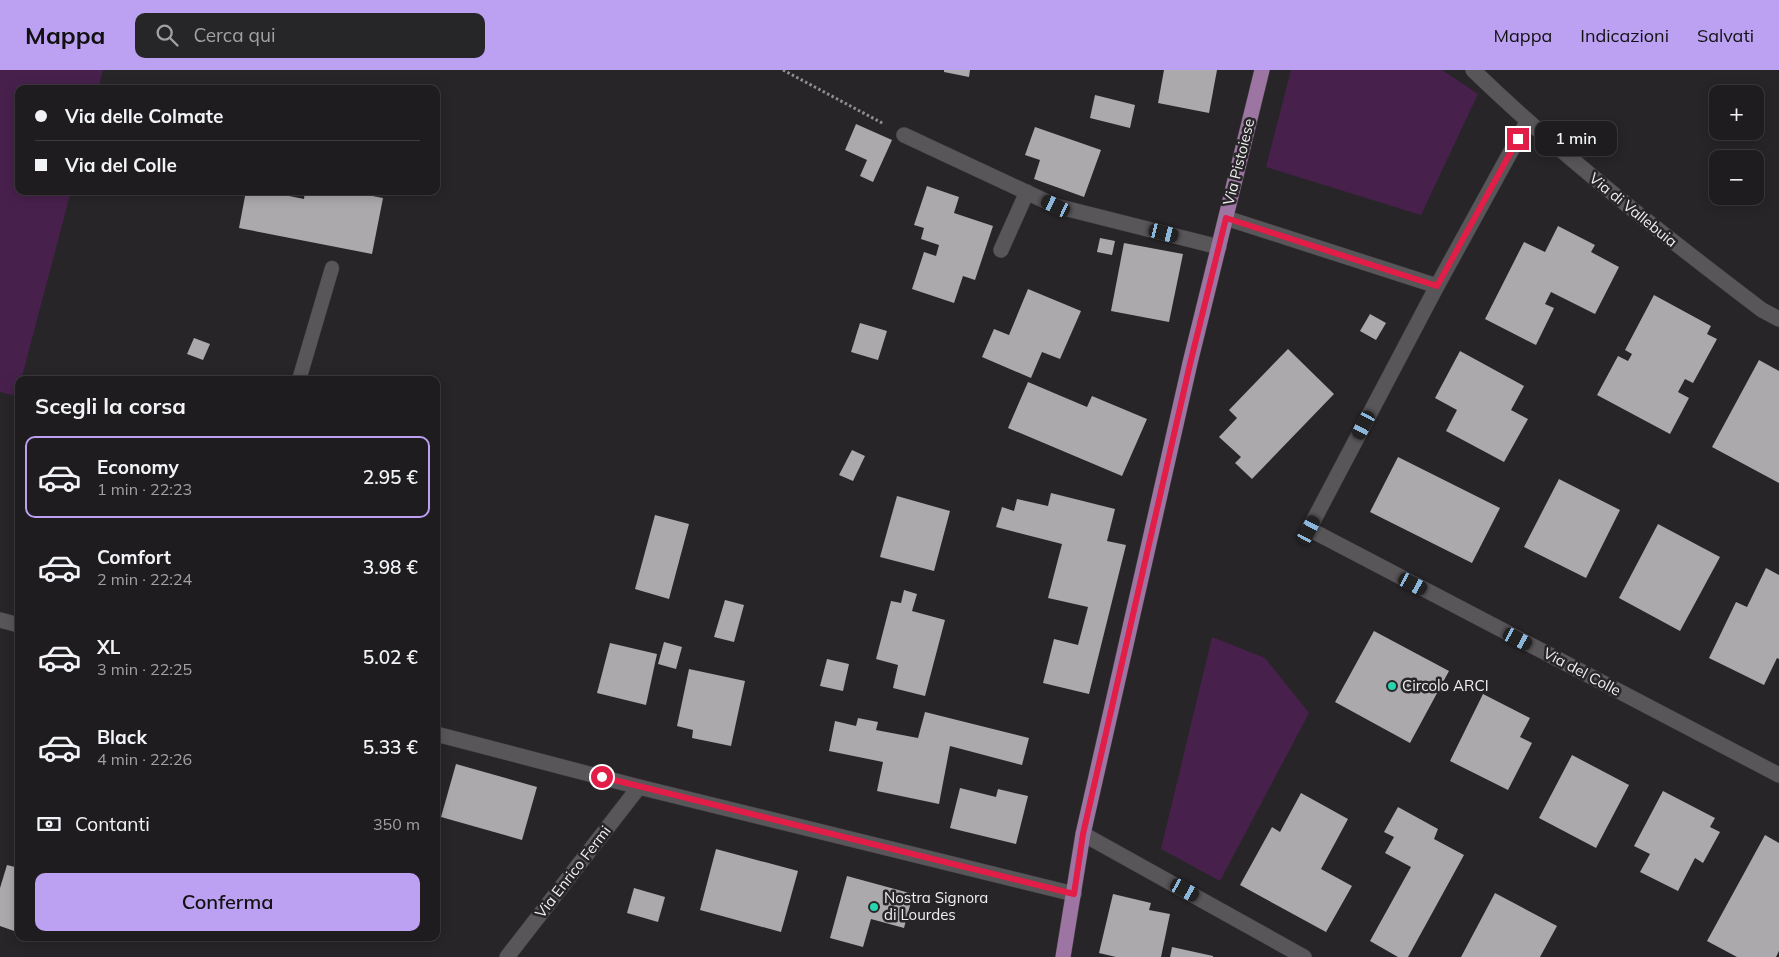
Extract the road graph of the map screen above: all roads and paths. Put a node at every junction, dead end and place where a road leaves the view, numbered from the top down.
1 (783, 70) edge
2 (1262, 70) edge
3 (1473, 70) edge
4 (1527, 122) junction
5 (904, 134) joint
6 (1026, 192) junction
7 (1226, 218) junction
8 (1219, 247) junction
9 (1001, 250) dead end
10 (332, 268) dead end
11 (1437, 286) junction
12 (1779, 319) edge
13 (300, 376) edge
14 (0, 620) edge
15 (15, 624) edge
16 (440, 735) edge
17 (1779, 775) edge
18 (639, 787) junction
19 (1083, 834) junction
20 (1074, 894) junction
21 (507, 957) edge
22 (1063, 957) edge
23 (1304, 957) edge

1 - 5 path
2 - 7 main road, Via Pistoiese
3 - 4 street, Via di Vallebuia
4 - 11 street, Via del Colle
4 - 12 street, Via di Vallebuia
5 - 6 street
6 - 8 street
6 - 9 street
7 - 8 main road, Via Pistoiese
7 - 11 street
8 - 19 main road, Via Pistoiese
10 - 13 lane
11 - 17 street, Via del Colle
14 - 15 street
16 - 18 street
18 - 20 street
18 - 21 street, Via Enrico Fermi
19 - 20 main road, Via Pistoiese
19 - 23 street
20 - 22 main road, Via Pistoiese

